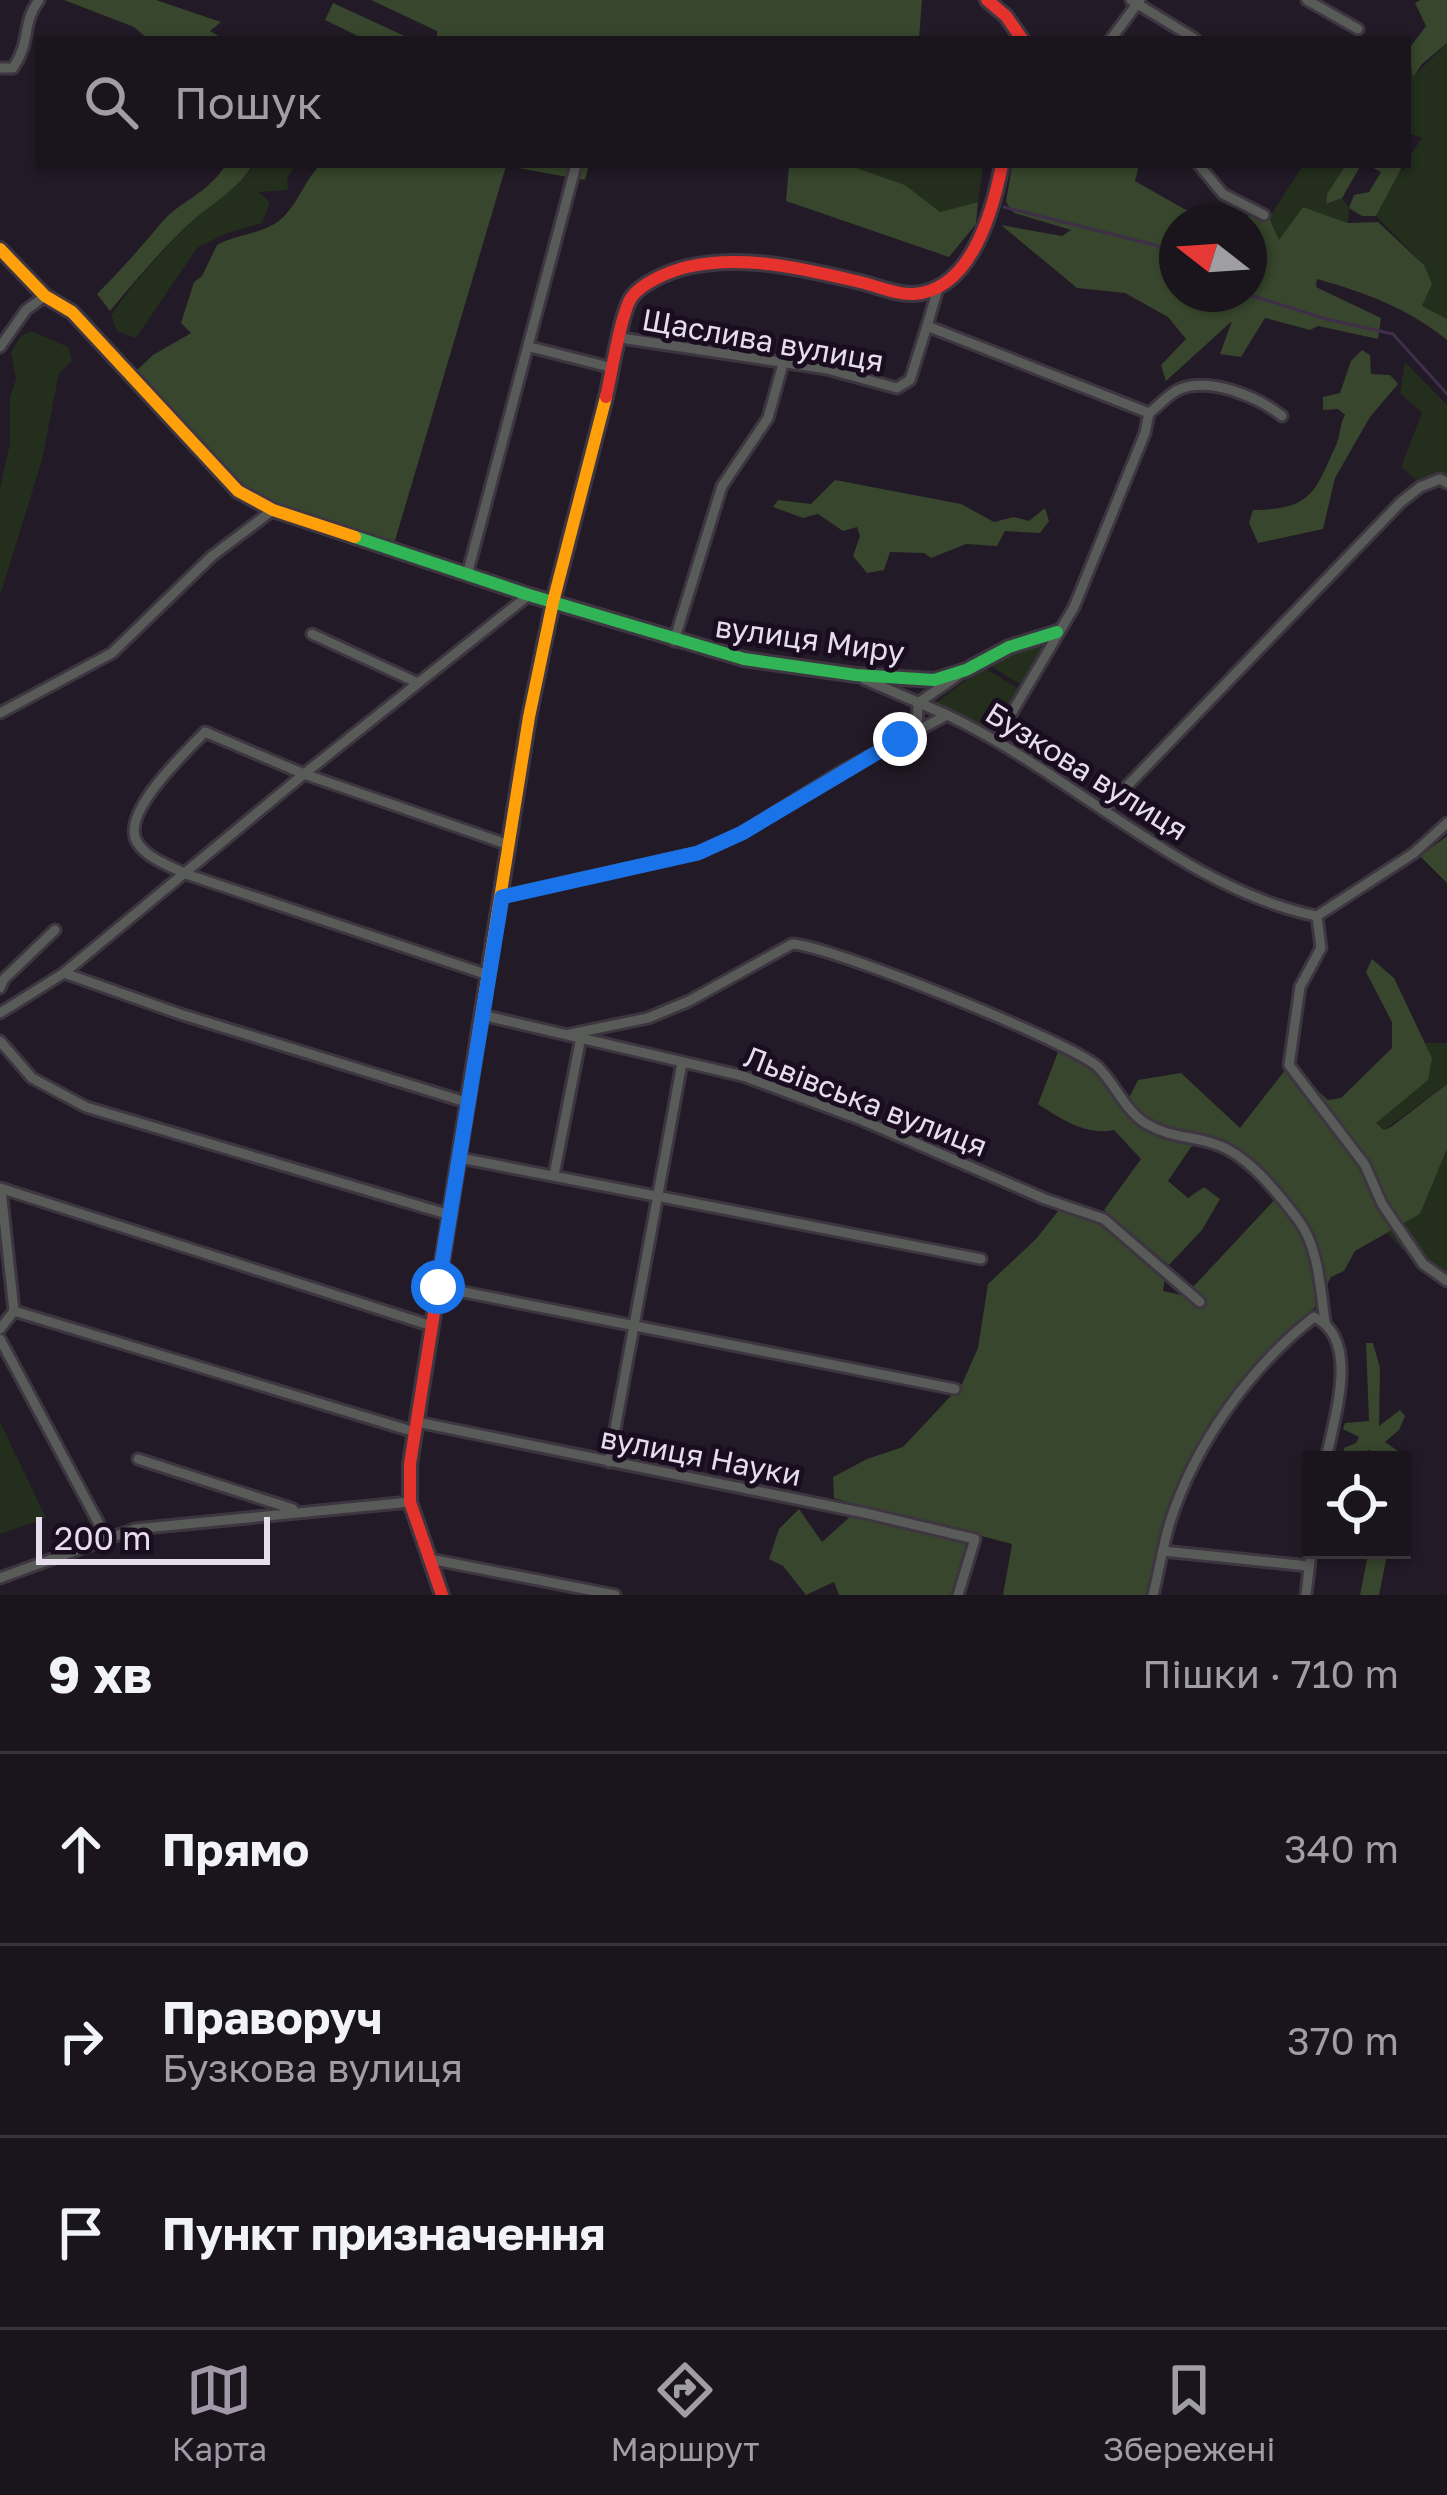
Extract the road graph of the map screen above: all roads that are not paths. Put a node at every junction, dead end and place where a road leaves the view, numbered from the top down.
1 (39, 0) edge
2 (987, 0) edge
3 (1307, 0) edge
4 (1136, 1) edge
5 (1358, 29) dead end
6 (1020, 36) edge
7 (1113, 36) edge
8 (1191, 36) edge
9 (0, 68) edge
10 (575, 168) edge
11 (1001, 168) edge
12 (1201, 168) edge
13 (1243, 204) edge
14 (0, 249) edge
15 (939, 285) junction
16 (45, 296) junction
17 (927, 326) junction
18 (621, 338) junction
19 (0, 347) edge
20 (530, 347) junction
21 (783, 364) junction
22 (613, 368) junction
23 (1149, 413) junction
24 (1282, 416) dead end
25 (1447, 483) edge
26 (273, 510) junction
27 (467, 574) junction
28 (529, 595) junction
29 (553, 602) junction
30 (1057, 632) junction
31 (312, 634) dead end
32 (674, 640) junction
33 (966, 670) junction
34 (856, 676) junction
35 (418, 683) junction
36 (918, 703) junction
37 (0, 713) edge
38 (947, 715) junction
39 (917, 730) junction
40 (997, 738) junction
41 (304, 774) junction
42 (1104, 809) junction
43 (1447, 823) edge
44 (508, 845) junction
45 (186, 874) junction
46 (502, 897) junction
47 (1317, 916) junction
48 (55, 929) dead end
49 (64, 973) junction
50 (488, 975) junction
51 (0, 989) edge
52 (5, 1010) edge
53 (482, 1016) junction
54 (575, 1036) junction
55 (0, 1041) edge
56 (682, 1063) junction
57 (469, 1103) junction
58 (460, 1158) junction
59 (554, 1175) junction
60 (1, 1189) edge
61 (657, 1194) junction
62 (450, 1215) junction
63 (981, 1258) dead end
64 (1447, 1281) edge
65 (438, 1287) junction
66 (1200, 1302) dead end
67 (14, 1311) junction
68 (1325, 1322) junction
69 (431, 1326) junction
70 (636, 1326) junction
71 (0, 1329) edge
72 (0, 1339) edge
73 (955, 1389) dead end
74 (416, 1427) junction
75 (1327, 1451) edge
76 (138, 1459) dead end
77 (609, 1462) junction
78 (410, 1502) junction
79 (299, 1511) junction
80 (106, 1537) junction
81 (1163, 1551) junction
82 (430, 1558) junction
83 (1309, 1559) edge
84 (1308, 1566) junction
85 (0, 1578) edge
86 (442, 1595) edge
87 (615, 1595) edge
88 (958, 1595) edge
89 (1154, 1595) edge
90 (1306, 1595) edge

1 - 9 street
2 - 6 street
3 - 5 street
4 - 7 street
4 - 8 street
10 - 20 street
11 - 15 street, Щаслива вулиця
12 - 13 street
14 - 16 street, вулиця Миру
15 - 17 street, Щаслива вулиця
15 - 18 street, Щаслива вулиця
16 - 19 street
16 - 26 street, вулиця Миру
17 - 21 street, Щаслива вулиця
17 - 23 street, Щаслива вулиця
18 - 21 street, Щаслива вулиця
18 - 22 street, Щаслива вулиця
20 - 22 street
20 - 27 street
21 - 32 street
22 - 29 street, Щаслива вулиця
23 - 24 street
23 - 30 street
25 - 42 street
26 - 27 street, вулиця Миру
26 - 37 street
27 - 28 street, вулиця Миру
28 - 29 street, вулиця Миру
28 - 35 street
29 - 32 street, вулиця Миру
29 - 44 street, Щаслива вулиця
30 - 33 street, вулиця Миру
30 - 40 street
31 - 35 street
32 - 34 street, вулиця Миру
33 - 34 street, вулиця Миру
33 - 36 street
34 - 36 street
35 - 41 street
36 - 38 street
36 - 39 street
38 - 39 street, Бузкова вулиця
38 - 40 street, Бузкова вулиця
39 - 46 street, Бузкова вулиця
40 - 42 street, Бузкова вулиця
41 - 44 street
41 - 45 street
41 - 45 street
42 - 47 street, Бузкова вулиця
43 - 47 street
44 - 46 street, Щаслива вулиця
45 - 49 street
45 - 50 street
46 - 50 street, Щаслива вулиця
47 - 64 street
48 - 51 street
49 - 52 street
49 - 57 street
50 - 53 street, Щаслива вулиця
51 - 52 street
53 - 54 street, Львівська вулиця
53 - 57 street, Щаслива вулиця
54 - 56 street, Львівська вулиця
54 - 59 street
54 - 68 street
55 - 62 street
56 - 61 street
56 - 66 street, Львівська вулиця
57 - 58 street, Щаслива вулиця
58 - 59 street
58 - 62 street, Щаслива вулиця
59 - 61 street
60 - 67 street
60 - 69 street
61 - 63 street
61 - 70 street
62 - 65 street, Щаслива вулиця
65 - 69 street, Щаслива вулиця
65 - 70 street
67 - 71 street
67 - 74 street, вулиця Науки
68 - 75 street
68 - 81 street
69 - 74 street, Щаслива вулиця
70 - 73 street
70 - 77 street
72 - 80 street
74 - 77 street, вулиця Науки
74 - 78 street, Щаслива вулиця
76 - 79 street
77 - 88 street, вулиця Науки
78 - 79 street
78 - 82 street
79 - 80 street
80 - 85 street
81 - 84 street
81 - 89 street
82 - 86 street
82 - 87 street
83 - 84 street
84 - 90 street

